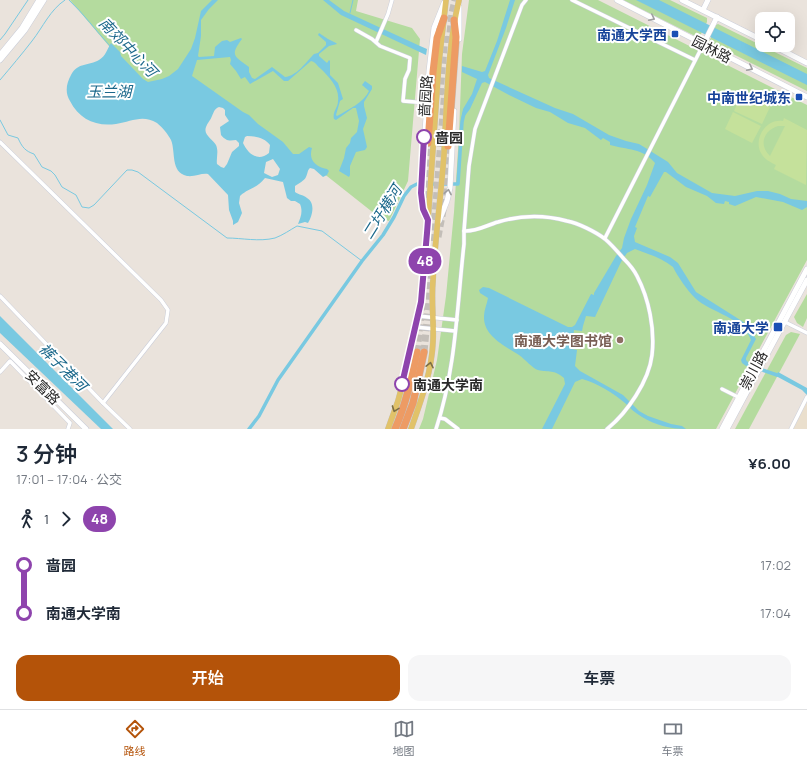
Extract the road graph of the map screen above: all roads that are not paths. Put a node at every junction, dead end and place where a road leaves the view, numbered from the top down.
1 (39, 0) edge
2 (44, 0) edge
3 (392, 0) edge
4 (446, 0) edge
5 (459, 0) edge
6 (526, 0) edge
7 (572, 0) edge
8 (617, 0) edge
9 (682, 0) edge
10 (708, 0) edge
11 (703, 10) junction
12 (717, 17) junction
13 (444, 18) junction
14 (454, 20) junction
15 (356, 30) dead end
16 (755, 36) edge
17 (376, 42) junction
18 (704, 42) junction
19 (786, 52) edge
20 (0, 55) edge
21 (0, 60) edge
22 (695, 60) junction
23 (807, 62) edge
24 (807, 97) edge
25 (427, 104) junction
26 (0, 142) edge
27 (428, 143) tunnel mouth
28 (448, 146) tunnel mouth
29 (428, 220) junction
30 (436, 229) junction
31 (464, 231) junction
32 (605, 238) junction
33 (807, 269) edge
34 (807, 280) edge
35 (0, 296) edge
36 (418, 316) junction
37 (432, 318) junction
38 (456, 320) junction
39 (783, 321) junction
40 (415, 327) junction
41 (433, 329) junction
42 (456, 331) junction
43 (807, 333) edge
44 (0, 344) edge
45 (0, 372) edge
46 (722, 389) dead end
47 (807, 397) edge
48 (741, 398) junction
49 (103, 403) junction
50 (440, 418) junction
51 (68, 429) edge
52 (85, 429) edge
53 (130, 429) edge
54 (388, 429) edge
55 (395, 429) edge
56 (403, 429) edge
57 (411, 429) edge
58 (436, 429) edge
59 (458, 429) edge
60 (607, 429) edge
61 (722, 429) edge
62 (727, 429) edge
63 (791, 429) edge

1 - 20 main road
2 - 21 main road
3 - 17 street
4 - 13 main road, 啬园路
4 - 25 main road
5 - 14 main road, 啬园路
30 -> 5 main road
6 - 31 street
7 - 22 street
8 -> 18 main road, 园林路
9 - 11 main road
10 - 11 main road
11 - 12 main road
12 - 16 main road
12 - 18 main road
13 - 27 highway
13 - 29 main road, 啬园路
14 - 28 highway
14 - 30 main road, 啬园路
15 - 17 street
17 - 25 street
18 - 22 street
18 -> 24 main road, 园林路
19 - 23 main road
22 - 32 street
25 - 29 main road
26 - 49 street
29 - 36 main road, 啬园路
30 - 37 main road, 啬园路
31 - 32 street
31 - 38 street
32 - 60 street
33 - 39 main road, 崇川路
34 - 39 main road, 崇川路
35 - 49 street
36 - 37 street
36 - 40 main road, 啬园路
37 - 38 street
37 - 41 main road, 啬园路
38 - 42 street
39 - 43 street
39 - 48 main road, 崇川路
40 - 41 street
40 -> 54 main road, 啬园路
41 - 42 street
57 -> 41 main road, 啬园路
42 - 50 street
44 - 52 main road, 安富路
45 - 51 street
46 - 48 street
47 - 63 street
48 - 61 main road, 崇川路
48 - 62 main road, 崇川路
49 - 53 street
50 - 58 street
50 - 59 street
55 - 56 highway

